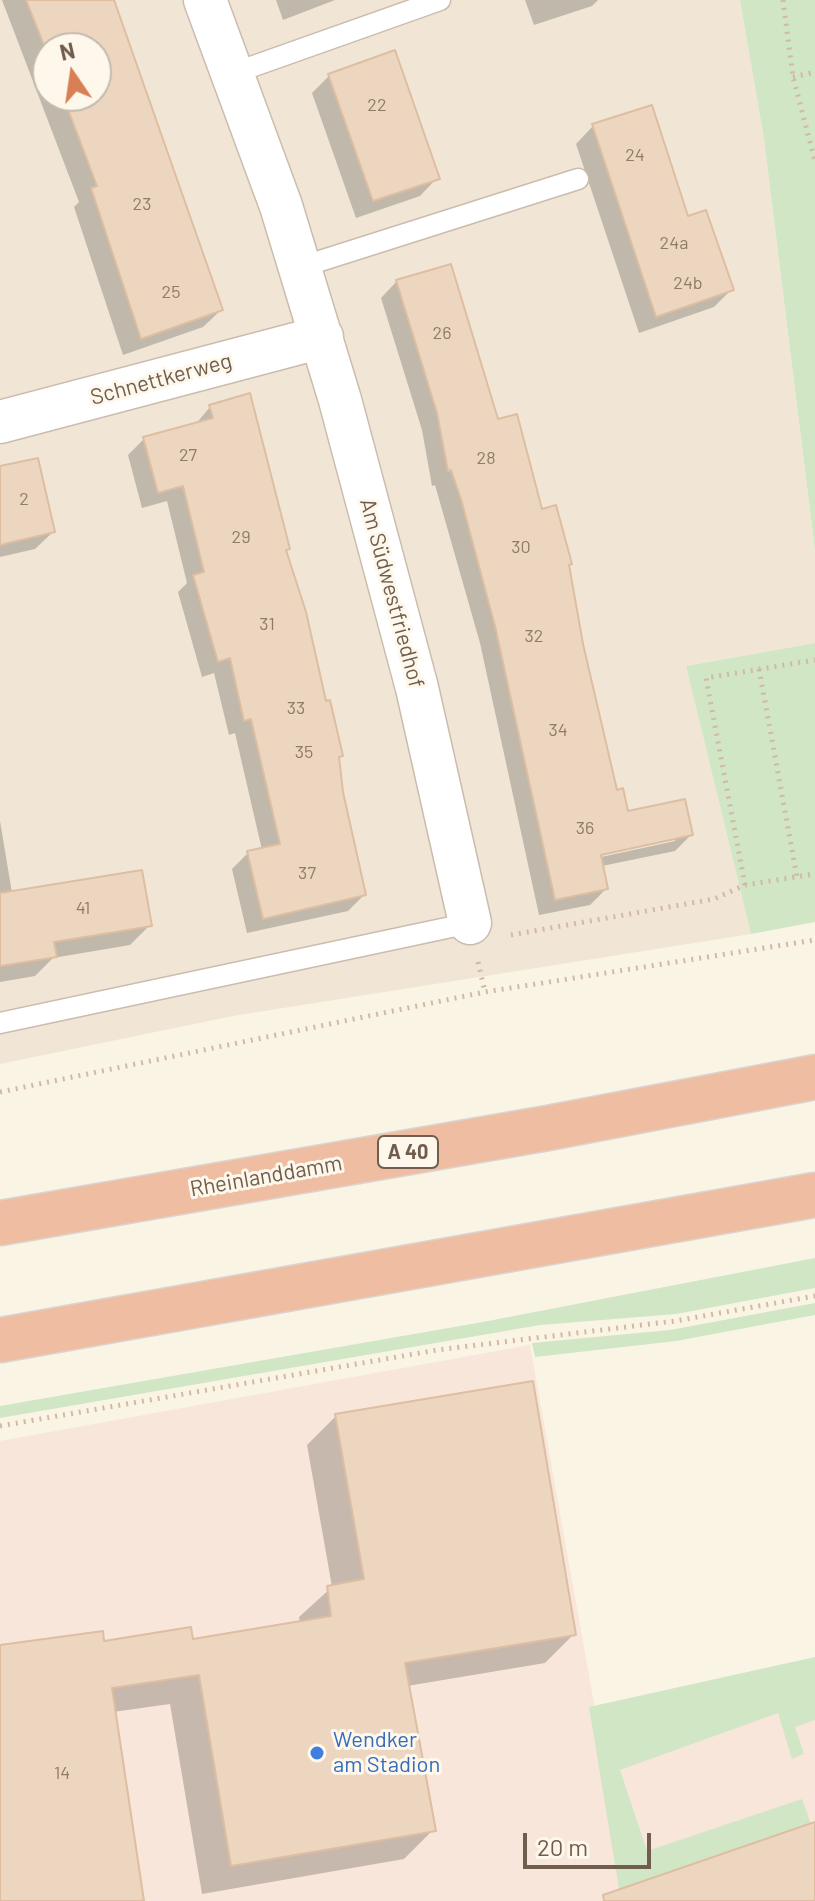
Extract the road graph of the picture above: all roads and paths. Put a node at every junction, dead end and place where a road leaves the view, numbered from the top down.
1 (205, 0) edge
2 (440, 0) edge
3 (783, 0) edge
4 (815, 72) edge
5 (234, 73) junction
6 (793, 77) junction
7 (815, 161) edge
8 (578, 179) dead end
9 (301, 267) junction
10 (322, 337) junction
11 (0, 422) edge
12 (815, 660) edge
13 (759, 669) junction
14 (815, 874) edge
15 (797, 877) junction
16 (745, 885) junction
17 (487, 930) junction
18 (815, 940) edge
19 (0, 1023) edge
20 (815, 1077) edge
21 (0, 1092) edge
22 (815, 1195) edge
23 (0, 1223) edge
24 (815, 1296) edge
25 (0, 1340) edge
26 (0, 1426) edge

1 - 5 street, Am Südwestfriedhof
2 - 5 lane
3 - 6 path
4 - 6 path
5 - 9 street, Am Südwestfriedhof
6 - 7 path
8 - 9 lane
9 - 10 street, Am Südwestfriedhof
10 - 11 street, Schnettkerweg
10 - 17 street, Am Südwestfriedhof
12 - 13 path
13 - 15 path
13 - 16 path
14 - 15 path
15 - 16 path
16 - 17 path
17 - 19 lane
18 - 21 path
20 - 23 highway, Rheinlanddamm / A 40
22 - 25 highway
24 - 26 path

